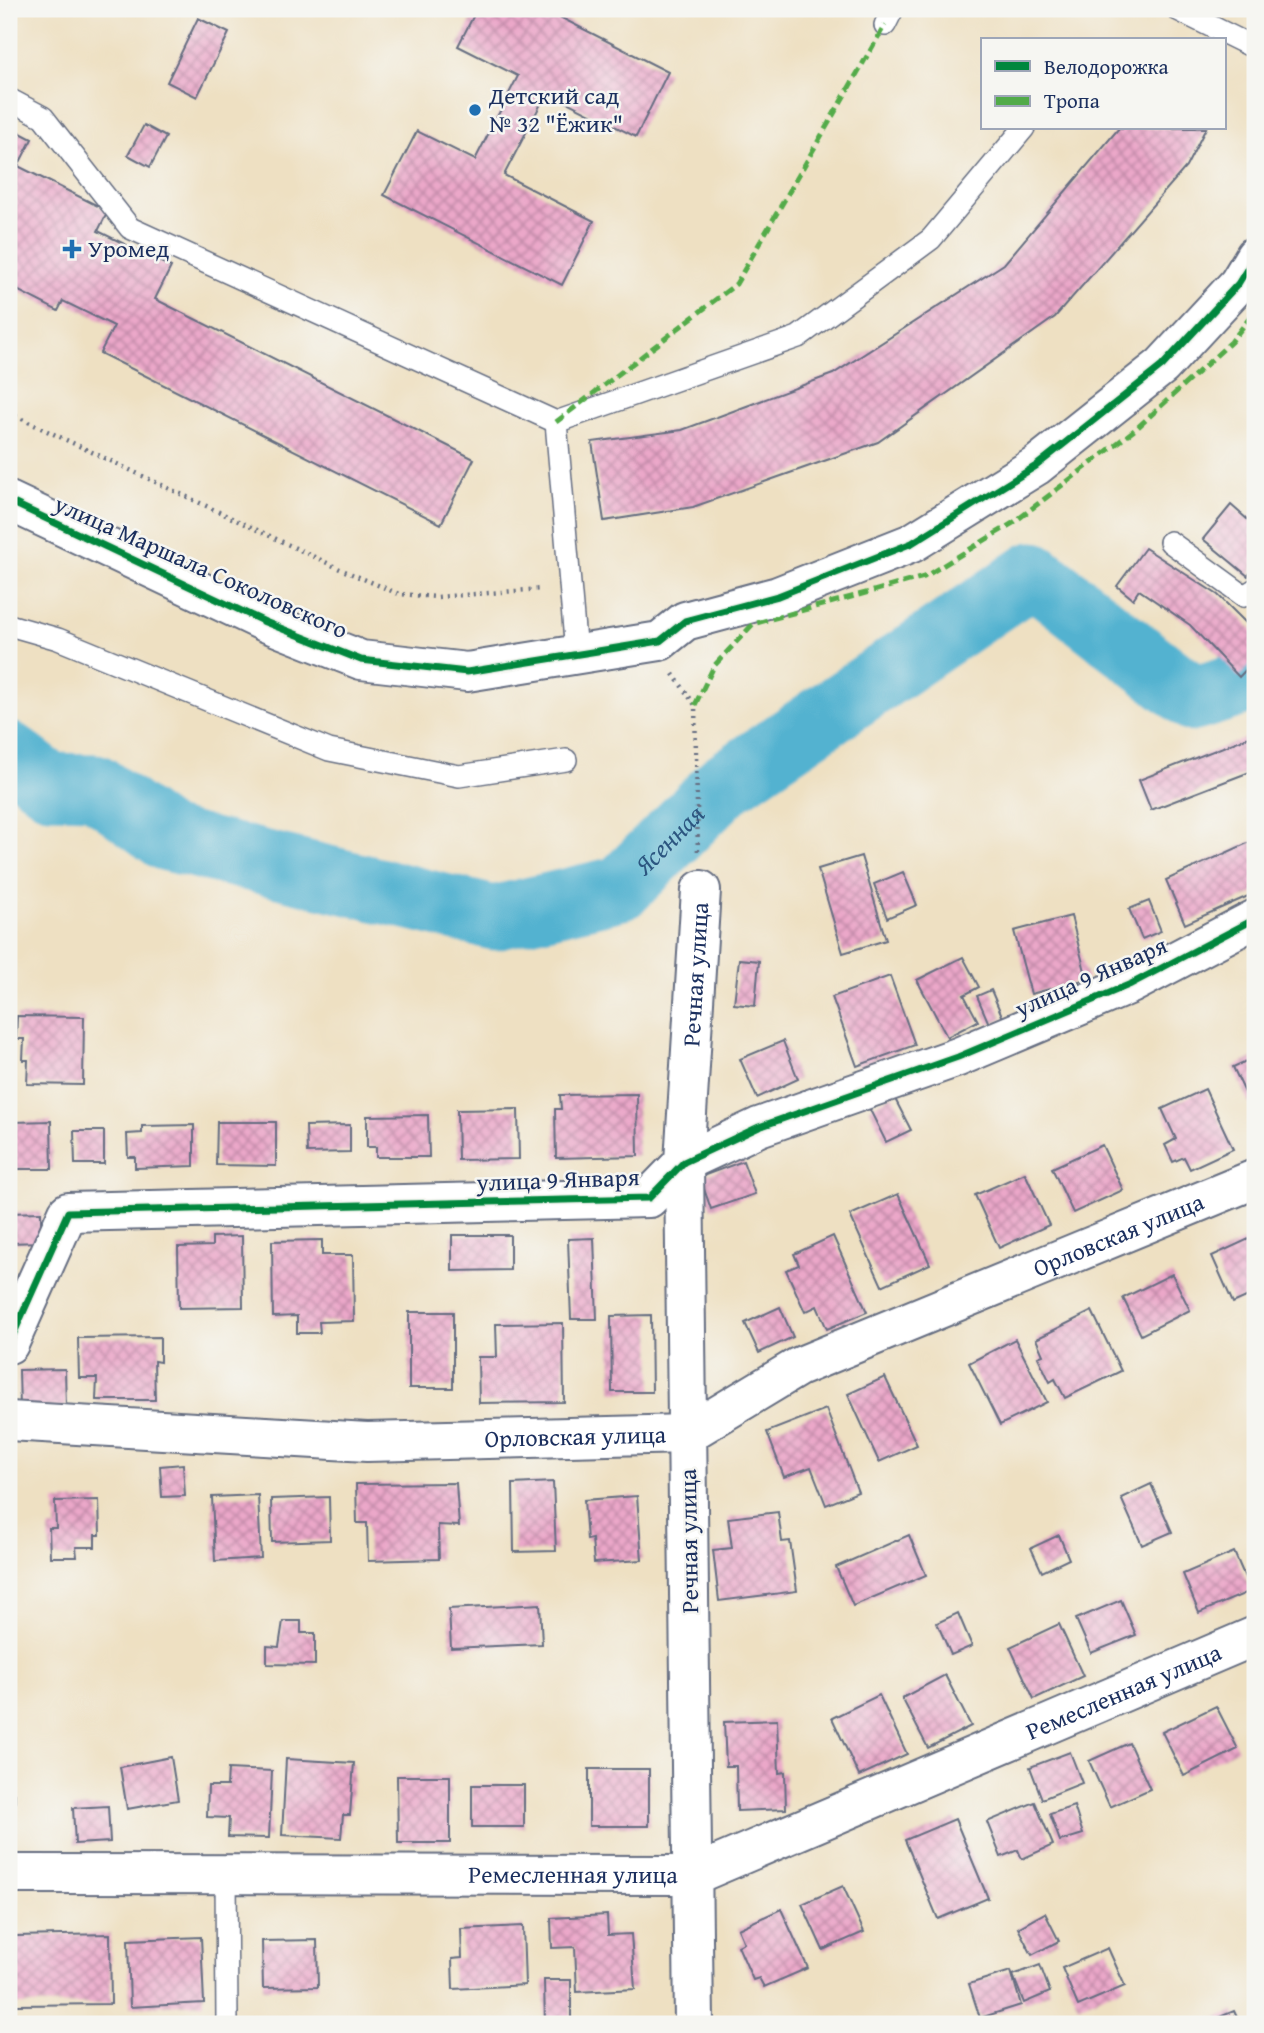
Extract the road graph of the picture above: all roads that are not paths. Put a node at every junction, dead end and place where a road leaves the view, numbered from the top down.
1 (1176, 9) edge
2 (1255, 48) edge
3 (9, 99) edge
4 (1022, 130) edge
5 (1255, 256) edge
6 (556, 422) junction
7 (9, 501) edge
8 (1170, 542) dead end
9 (1255, 589) edge
10 (9, 625) edge
11 (576, 653) junction
12 (566, 760) dead end
13 (700, 874) road end
14 (1255, 919) edge
15 (684, 1162) junction
16 (1255, 1179) edge
17 (9, 1344) edge
18 (9, 1421) edge
19 (687, 1434) junction
20 (1255, 1636) edge
21 (9, 1874) edge
22 (226, 1874) junction
23 (694, 1875) junction
24 (227, 2024) edge
25 (694, 2024) edge

1 - 2 lane
3 - 6 lane
4 - 6 lane
5 - 11 street, улица Маршала Соколовского
6 - 11 lane
7 - 11 street, улица Маршала Соколовского
8 - 9 lane
10 - 12 lane
13 - 15 street, Речная улица
14 - 15 street, улица 9 Января
15 - 17 street, улица 9 Января
15 - 19 street, Речная улица
16 - 19 street, Орловская улица
18 - 19 street, Орловская улица
19 - 23 street, Речная улица
20 - 23 street, Ремесленная улица
21 - 22 street, Ремесленная улица
22 - 23 street, Ремесленная улица
22 - 24 lane
23 - 25 street, Речная улица

